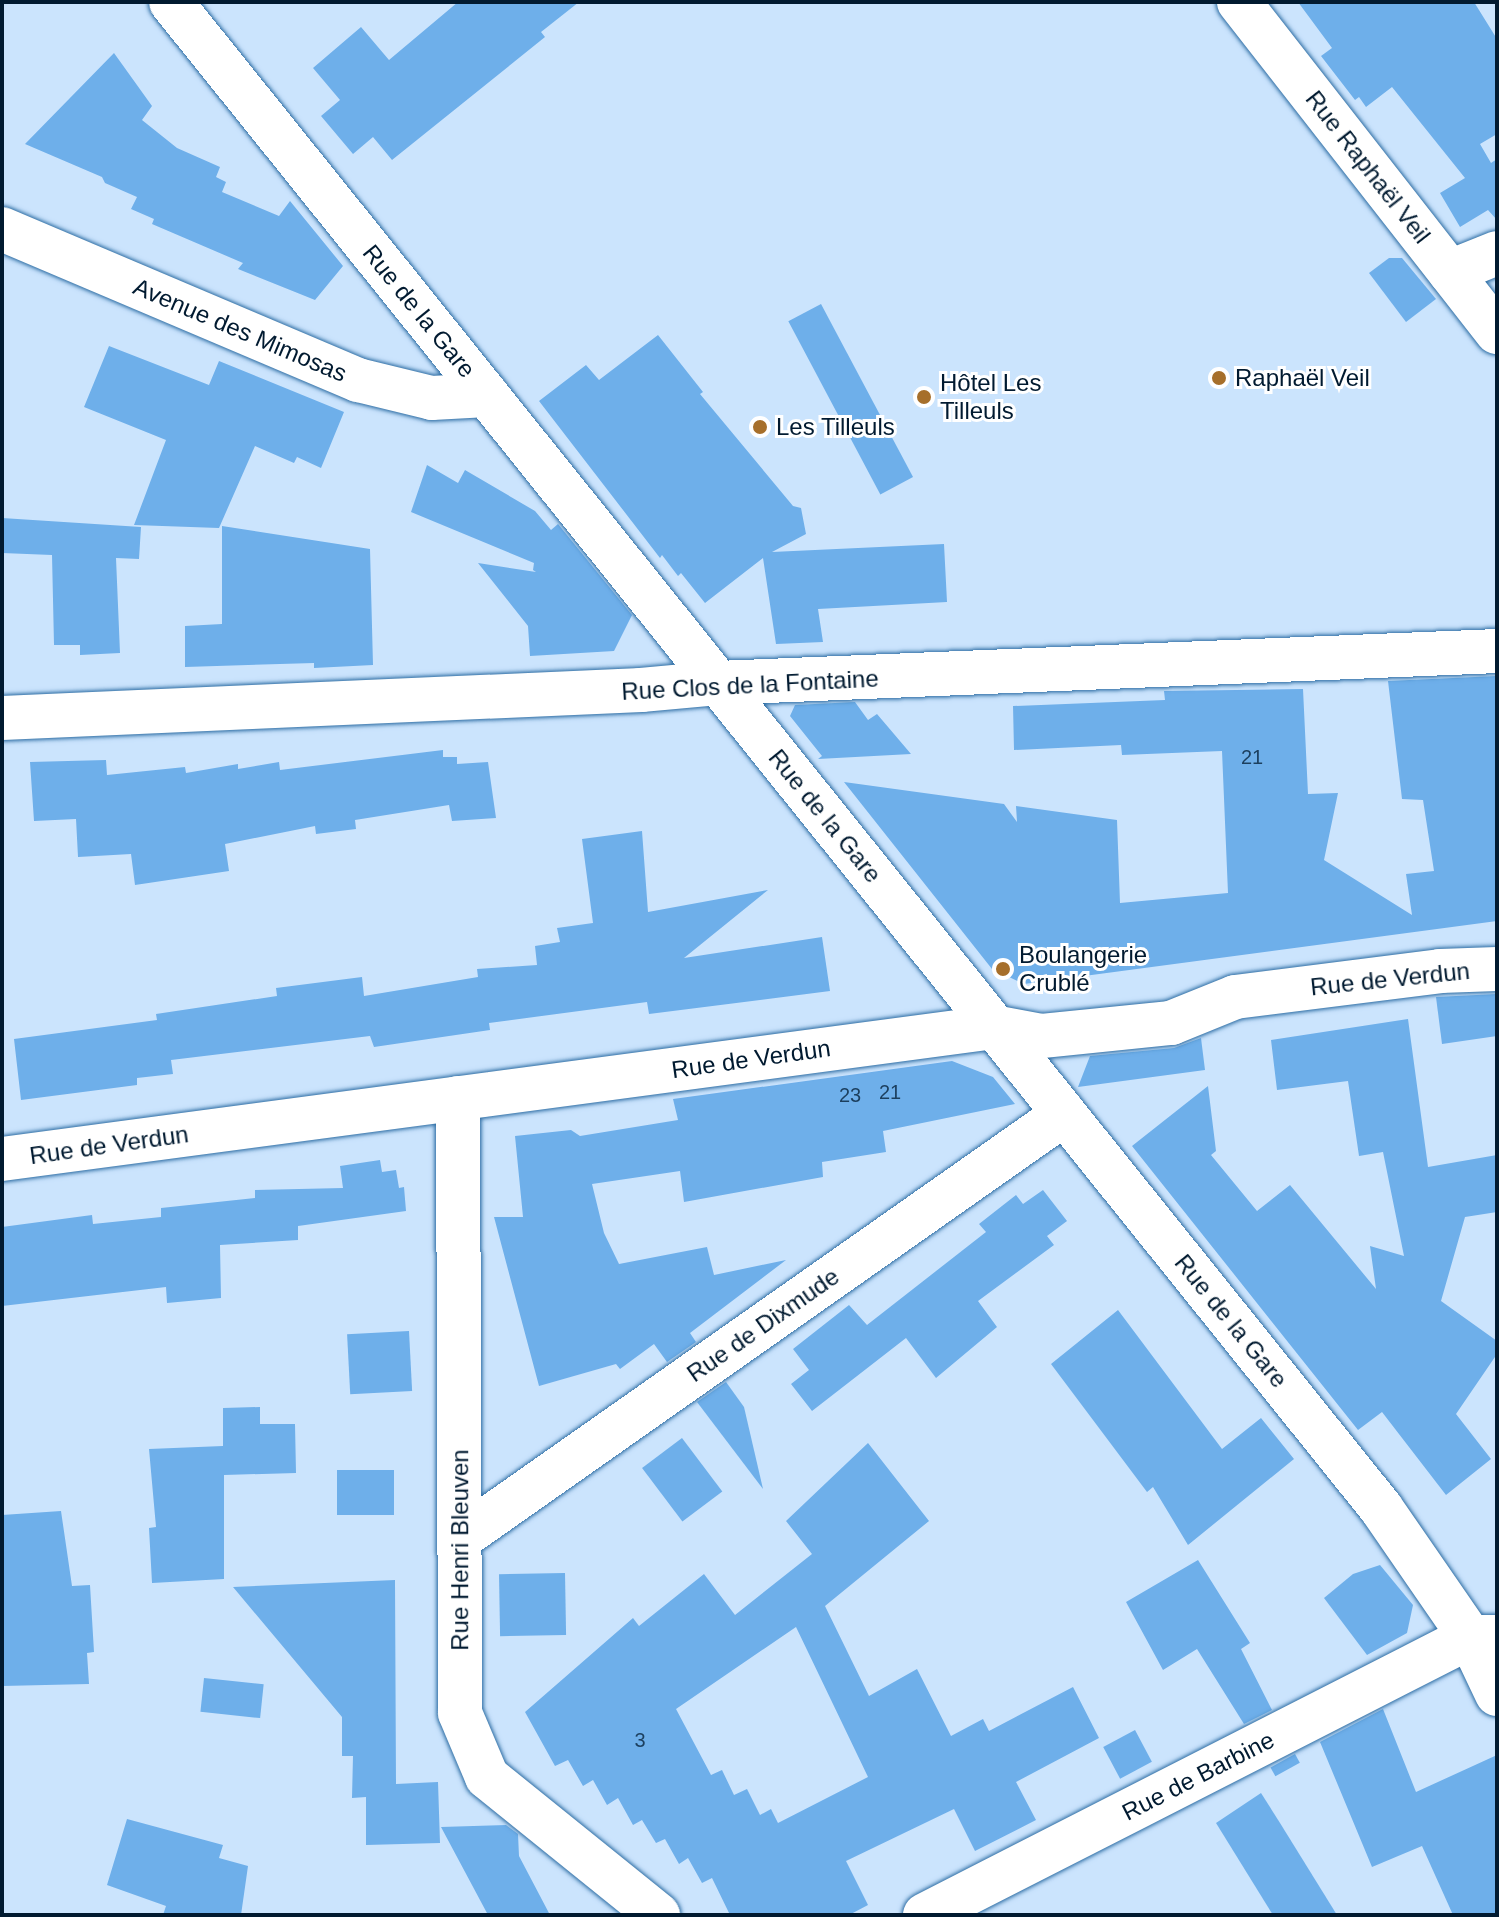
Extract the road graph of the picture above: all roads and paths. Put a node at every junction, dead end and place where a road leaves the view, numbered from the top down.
1 (171, 2) edge
2 (1239, 2) edge
3 (2, 229) edge
4 (1497, 253) edge
5 (1450, 272) junction
6 (1497, 332) edge
7 (487, 395) junction
8 (1497, 651) edge
9 (718, 683) junction
10 (2, 718) edge
11 (1497, 969) edge
12 (994, 1027) junction
13 (458, 1098) junction
14 (1064, 1114) junction
15 (2, 1159) edge
16 (462, 1537) junction
17 (1484, 1637) edge
18 (1497, 1694) edge
19 (658, 1915) edge
20 (925, 1915) edge

1 - 7 street, Rue de la Gare
2 - 5 street, Rue Raphaël Veil
3 - 7 street, Avenue des Mimosas
4 - 5 street
5 - 6 street, Rue Raphaël Veil
7 - 9 street, Rue de la Gare
8 - 9 street, Rue Clos de la Fontaine
9 - 10 street, Rue Clos de la Fontaine
9 - 12 street, Rue de la Gare
11 - 12 street, Rue de Verdun
12 - 13 street, Rue de Verdun
12 - 14 street, Rue de la Gare
13 - 15 street, Rue de Verdun
13 - 16 street, Rue Henri Bleuven
14 - 16 street, Rue de Dixmude
14 - 17 street, Rue de la Gare
16 - 19 street, Rue Henri Bleuven
17 - 18 street, Rue de la Gare
17 - 20 street, Rue de Barbine

